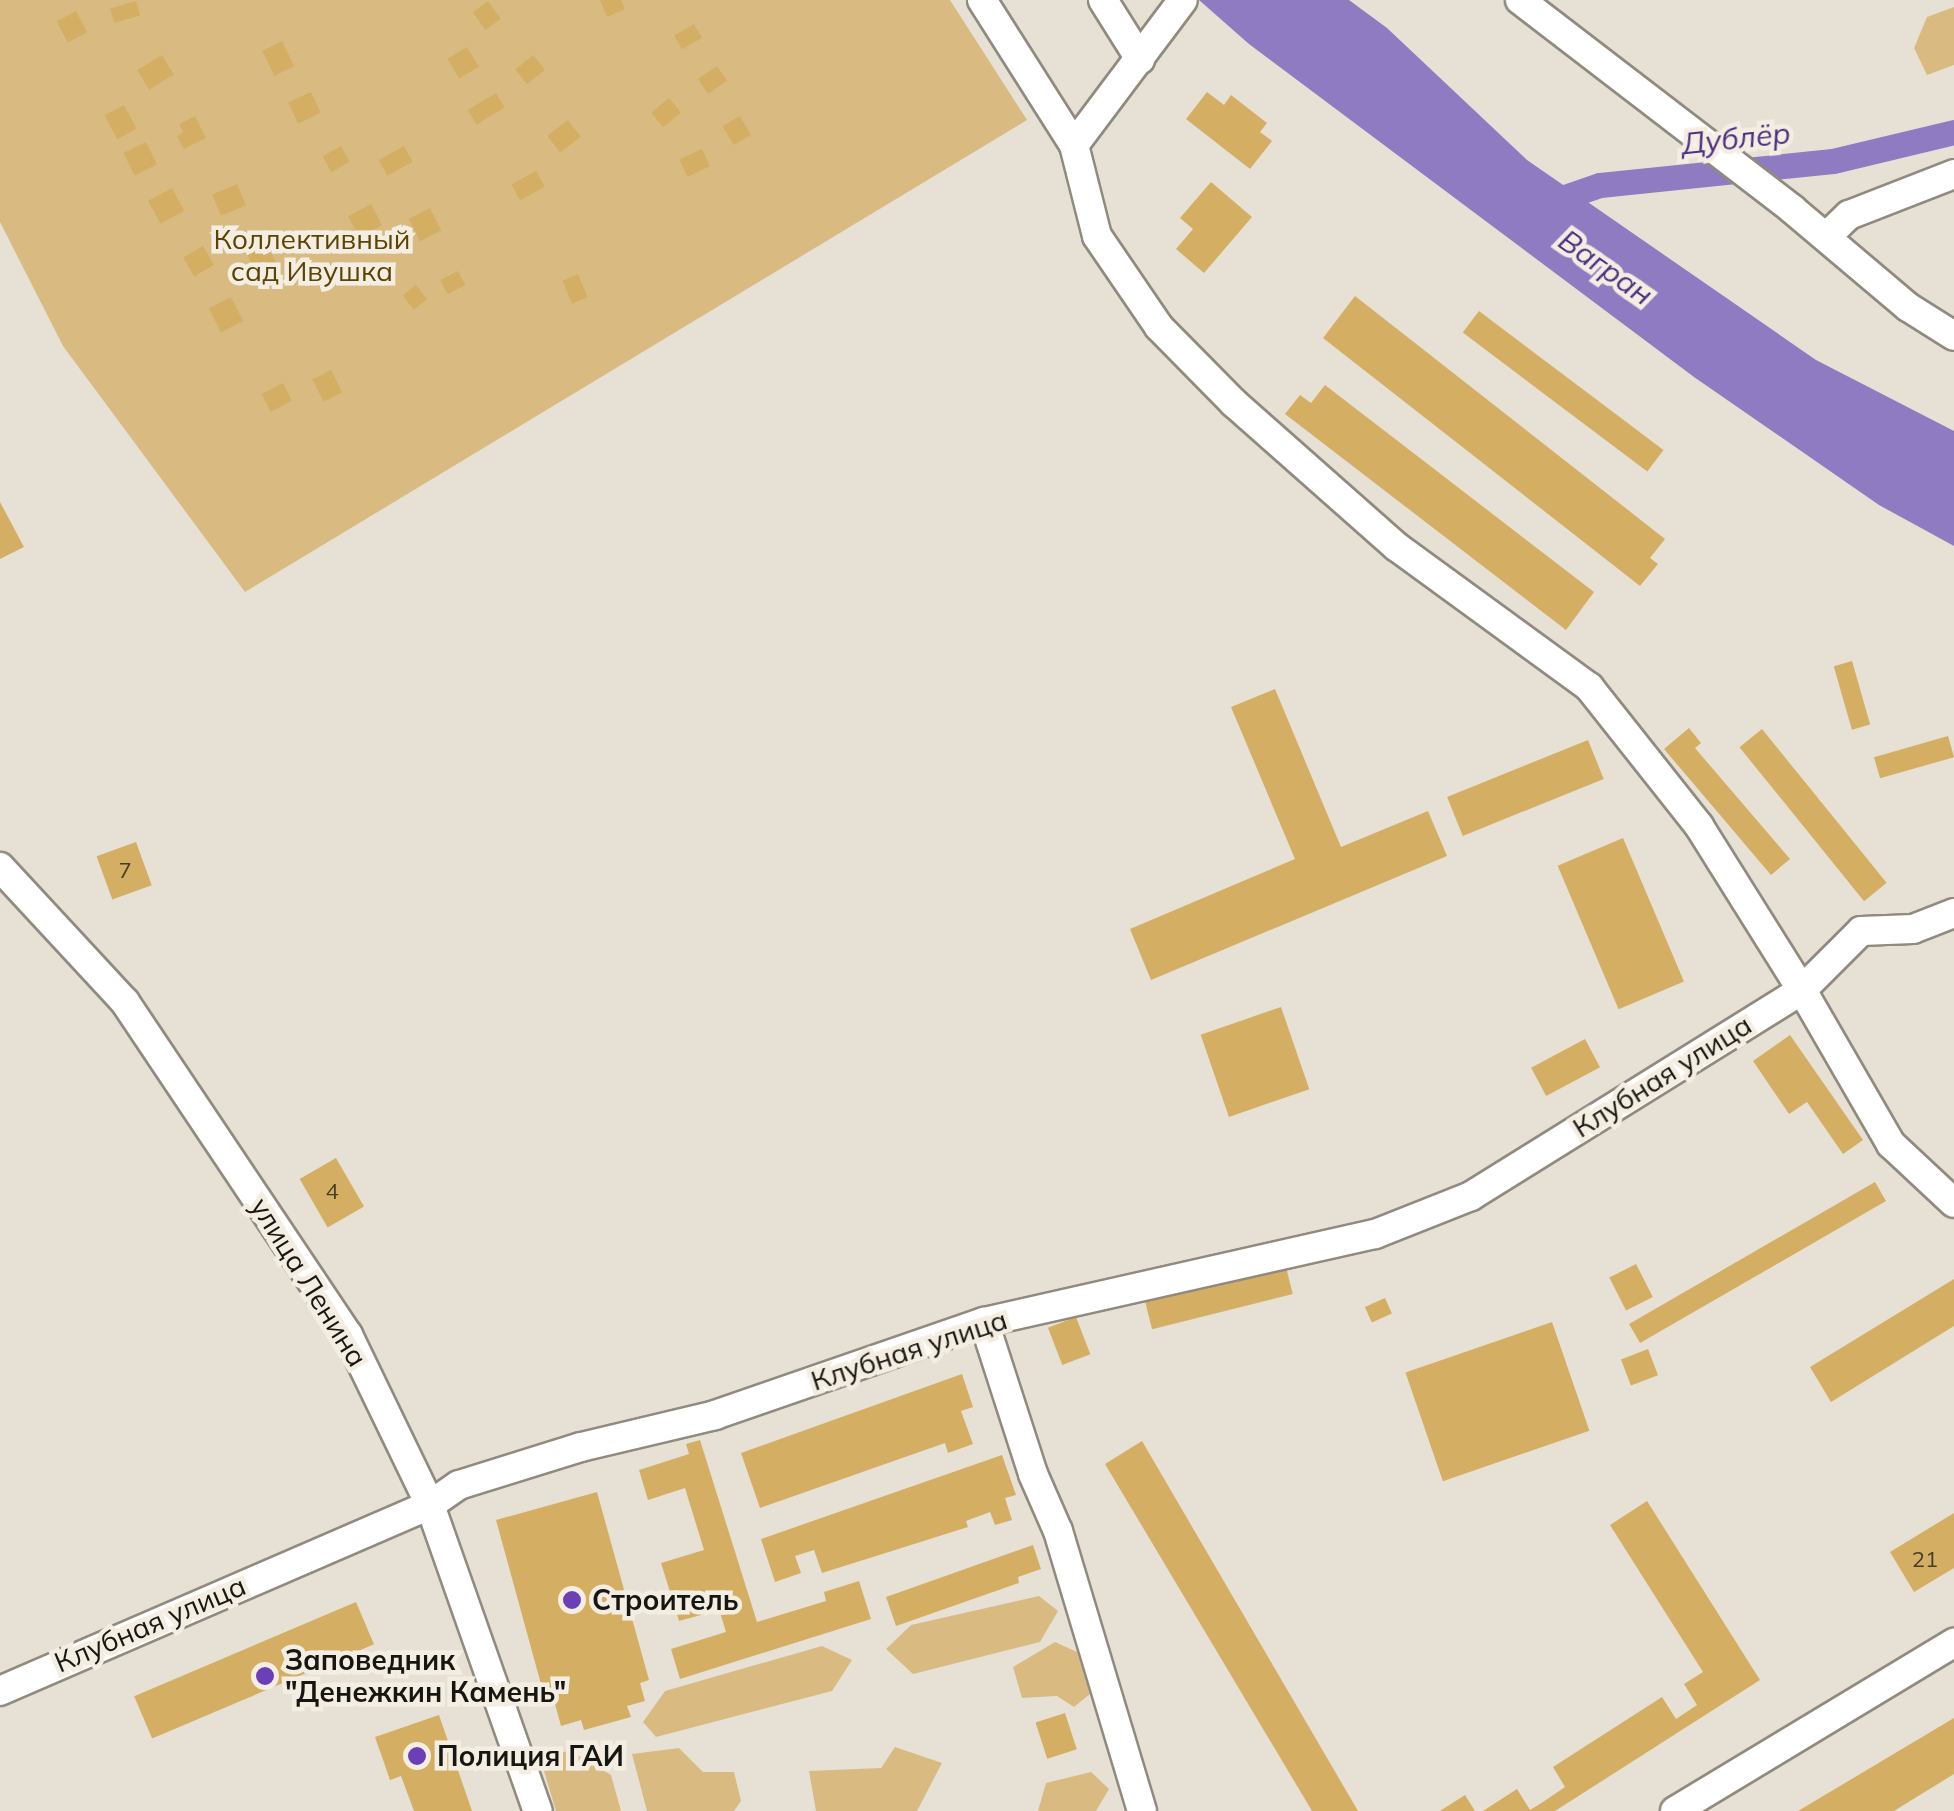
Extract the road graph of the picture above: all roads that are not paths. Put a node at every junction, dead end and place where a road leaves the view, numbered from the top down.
1 (982, 0) edge
2 (1103, 0) edge
3 (1182, 0) edge
4 (1520, 0) edge
5 (1140, 58) junction
6 (1074, 145) junction
7 (1954, 174) edge
8 (1826, 237) junction
9 (1954, 336) edge
10 (0, 867) edge
11 (1954, 914) edge
12 (1802, 990) junction
13 (1954, 1203) edge
14 (984, 1322) junction
15 (430, 1505) junction
16 (1954, 1643) edge
17 (0, 1691) edge
18 (538, 1811) edge
19 (1142, 1811) edge
20 (1676, 1811) edge

1 - 6 street
2 - 5 street
3 - 5 street
4 - 8 street
5 - 6 street
6 - 12 street
7 - 8 street
8 - 9 street
10 - 15 street, улица Ленина
11 - 12 street, Клубная улица
12 - 13 street
12 - 14 street, Клубная улица
14 - 15 street, Клубная улица
14 - 19 street
15 - 17 street, Клубная улица
15 - 18 street, улица Ленина
16 - 20 street

